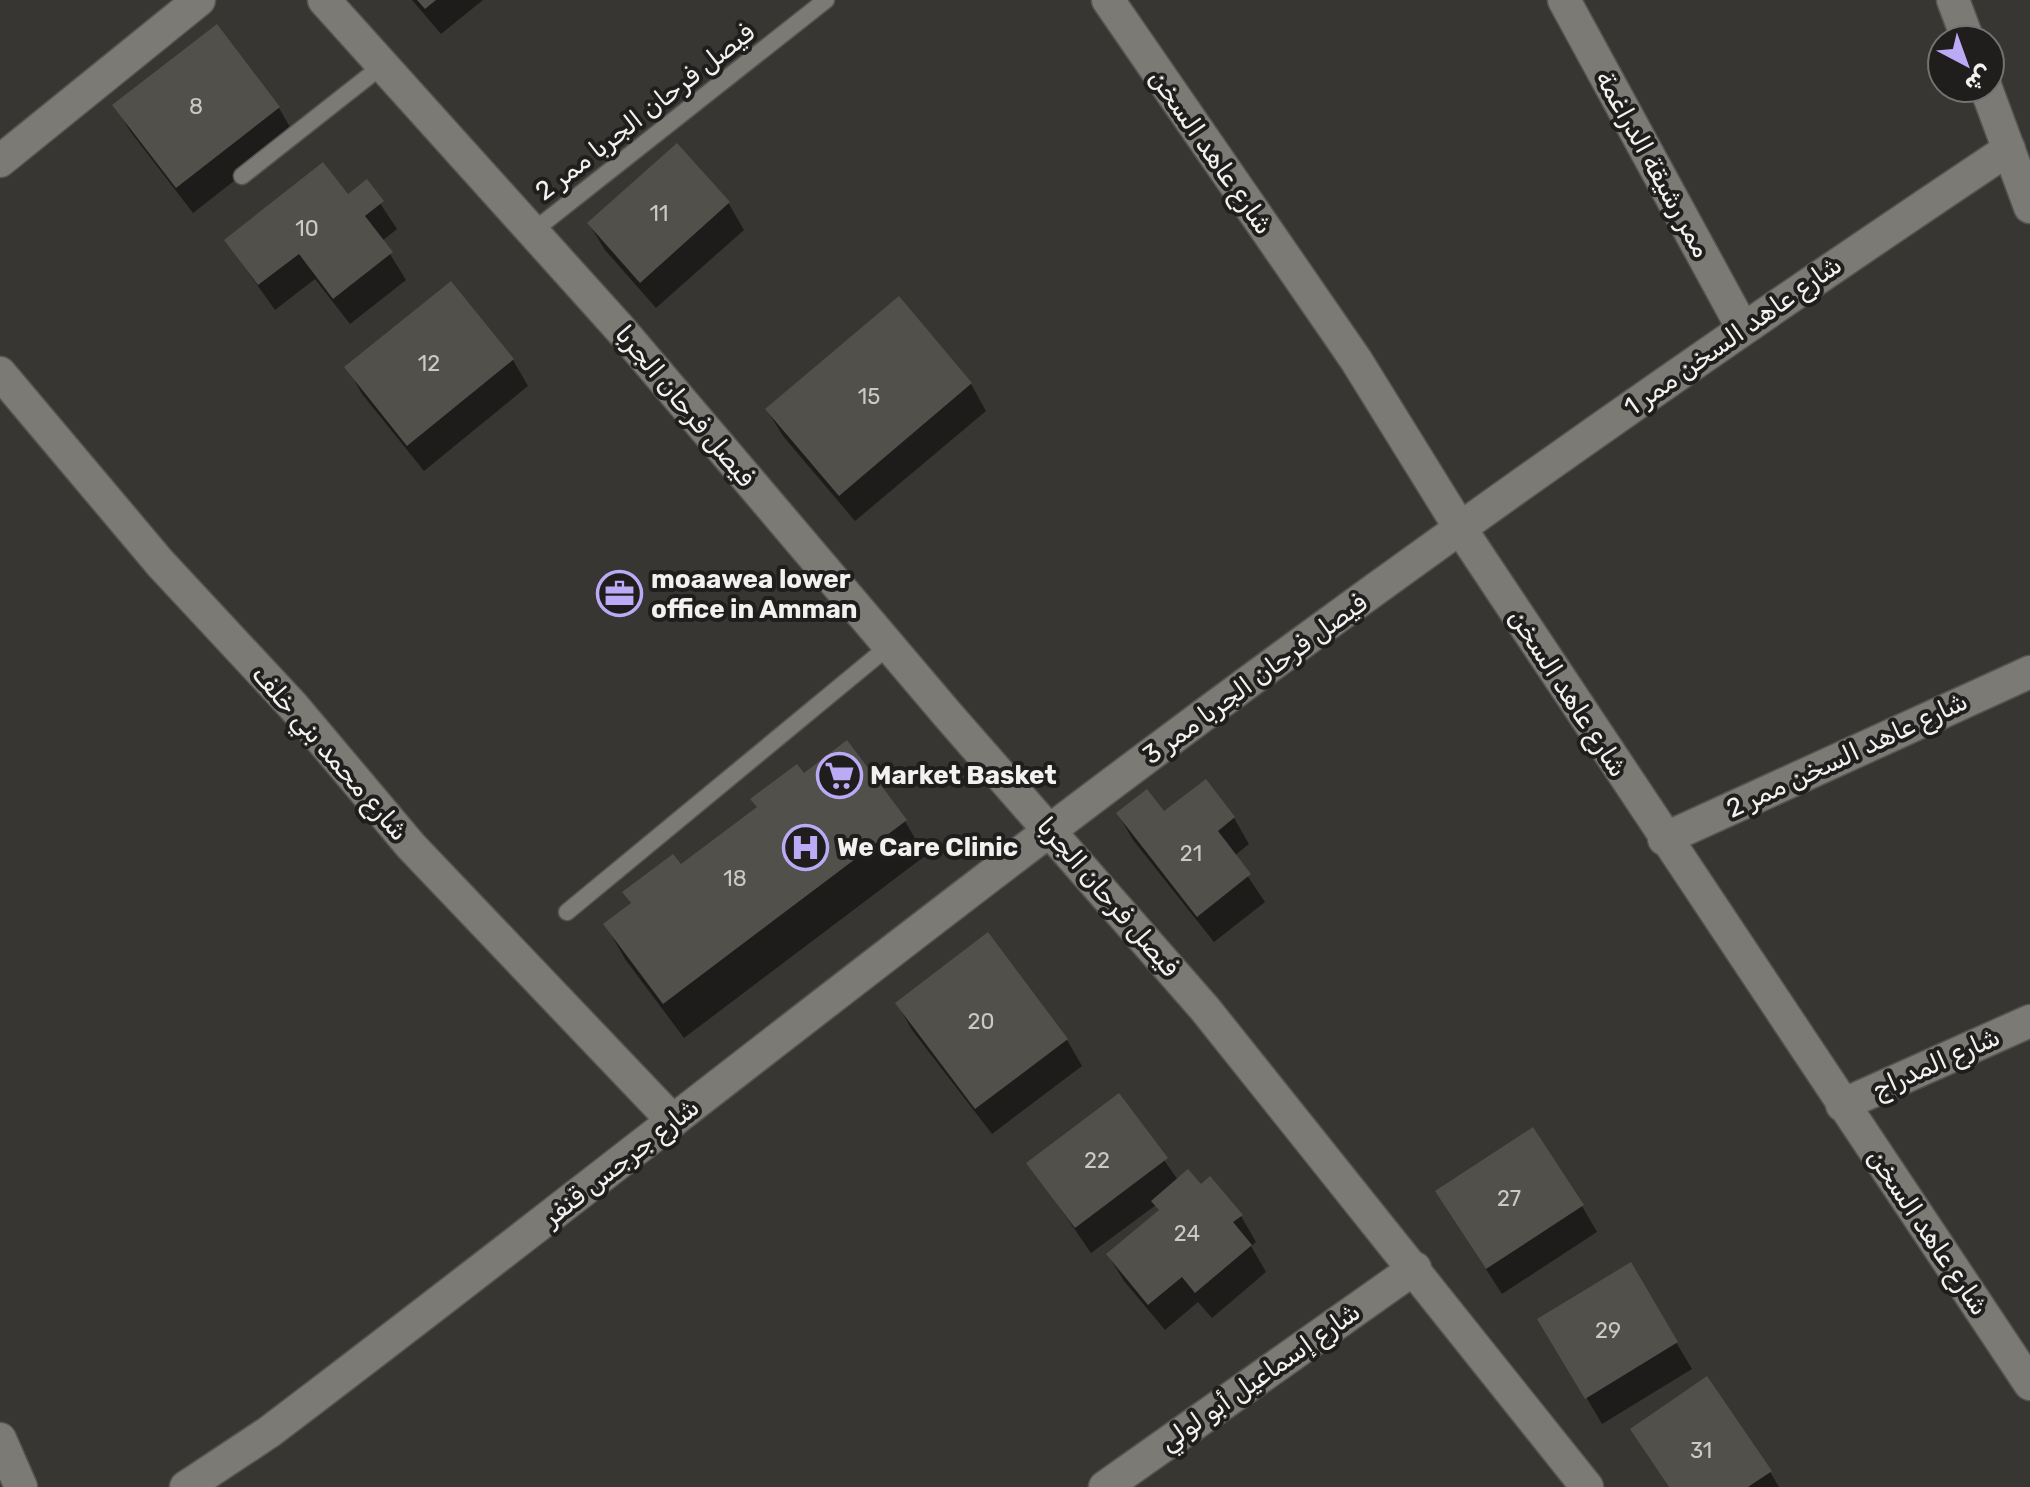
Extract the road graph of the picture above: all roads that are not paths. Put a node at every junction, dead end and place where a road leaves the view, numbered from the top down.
1 (199, 0) edge
2 (324, 0) edge
3 (826, 0) edge
4 (1108, 0) edge
5 (1564, 0) edge
6 (1953, 0) edge
7 (1962, 24) edge
8 (383, 65) junction
9 (1992, 104) edge
10 (2009, 149) junction
11 (0, 161) edge
12 (242, 176) dead end
13 (2030, 207) edge
14 (532, 232) junction
15 (1742, 327) junction
16 (0, 373) edge
17 (1460, 528) junction
18 (889, 646) junction
19 (2030, 672) edge
20 (1050, 830) junction
21 (1664, 839) junction
22 (567, 912) dead end
23 (2030, 1021) edge
24 (1842, 1105) junction
25 (673, 1121) junction
26 (1415, 1268) junction
27 (2030, 1384) edge
28 (0, 1439) edge
29 (24, 1486) edge
30 (186, 1487) edge
31 (1105, 1487) edge
32 (1587, 1487) edge

1 - 11 street
2 - 8 street, فيصل فرحان الجربا
3 - 14 lane, فيصل فرحان الجربا ممر 2
4 - 17 street, شارع عاهد السخن
5 - 15 street, ممر رشيقة الدراغمة
6 - 7 street
8 - 12 lane
8 - 14 street, فيصل فرحان الجربا
9 - 10 street
10 - 13 street
10 - 15 street, شارع عاهد السخن ممر 1
14 - 18 street, فيصل فرحان الجربا
15 - 17 street, شارع عاهد السخن ممر 1
16 - 25 street, شارع محمد بني خلف
17 - 20 street, فيصل فرحان الجربا ممر 3
17 - 21 street, شارع عاهد السخن
18 - 20 street, فيصل فرحان الجربا
18 - 22 lane
19 - 21 street, شارع عاهد السخن ممر 2
20 - 25 street, شارع جرجس قنفر
20 - 26 street, فيصل فرحان الجربا
21 - 24 street, شارع عاهد السخن
23 - 24 street, شارع المدراج
24 - 27 street, شارع عاهد السخن
25 - 30 street, شارع جرجس قنفر
26 - 31 street, شارع إسماعيل أبو لولي
26 - 32 street, فيصل فرحان الجربا
28 - 29 street

